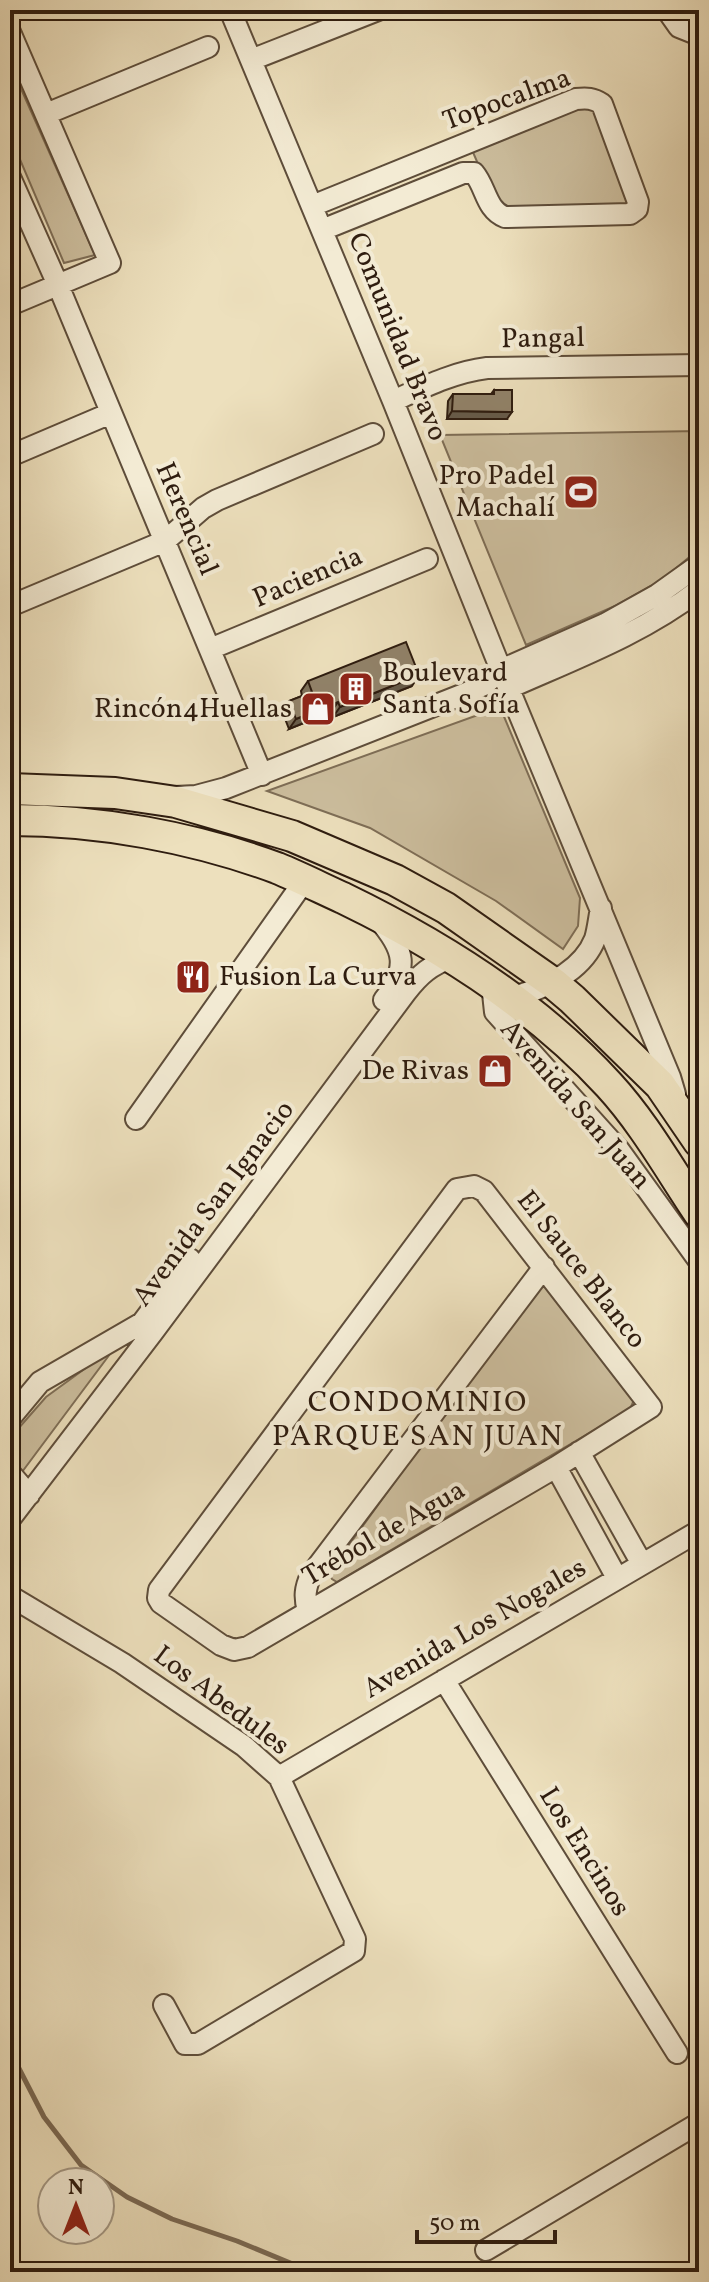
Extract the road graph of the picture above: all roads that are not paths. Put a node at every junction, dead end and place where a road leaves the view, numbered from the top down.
1 (230, 10) edge
2 (378, 10) edge
3 (667, 10) edge
4 (10, 32) edge
5 (699, 35) edge
6 (208, 47) dead end
7 (251, 60) junction
8 (46, 114) junction
9 (10, 177) edge
10 (312, 206) junction
11 (322, 230) junction
12 (58, 285) junction
13 (10, 305) edge
14 (699, 365) edge
15 (393, 401) junction
16 (111, 413) junction
17 (373, 434) dead end
18 (10, 456) edge
19 (165, 541) junction
20 (427, 559) dead end
21 (699, 565) edge
22 (699, 590) edge
23 (10, 606) edge
24 (210, 649) junction
25 (505, 679) junction
26 (262, 775) junction
27 (10, 789) edge
28 (143, 798) junction
29 (10, 820) edge
30 (305, 880) junction
31 (601, 908) junction
32 (373, 912) junction
33 (452, 957) junction
34 (553, 983) junction
35 (501, 991) junction
36 (681, 1113) junction
37 (136, 1119) dead end
38 (699, 1142) edge
39 (283, 1146) junction
40 (699, 1213) edge
41 (699, 1261) edge
42 (544, 1267) junction
43 (148, 1327) junction
44 (651, 1407) joint
45 (10, 1418) edge
46 (579, 1452) junction
47 (556, 1467) junction
48 (10, 1473) edge
49 (29, 1495) junction
50 (10, 1519) edge
51 (699, 1531) edge
52 (642, 1564) junction
53 (617, 1578) junction
54 (162, 1586) joint
55 (10, 1596) edge
56 (308, 1611) junction
57 (444, 1680) junction
58 (279, 1777) junction
59 (164, 2005) dead end
60 (677, 2053) dead end
61 (699, 2123) edge
62 (486, 2250) dead end

1 - 7 street, Comunidad Bravo
2 - 7 street
3 - 5 street
4 - 8 street
6 - 8 street
7 - 10 street, Comunidad Bravo
8 - 12 street
9 - 12 street, Herencial
10 - 11 street, Comunidad Bravo
10 - 11 street, Topocalma
11 - 15 street, Comunidad Bravo
12 - 13 street
12 - 16 street, Herencial
14 - 15 street, Pangal
15 - 25 street, Comunidad Bravo
16 - 18 street
16 - 19 street, Herencial
17 - 19 street
19 - 23 street
19 - 24 street, Herencial
20 - 24 street, Paciencia
21 - 25 street
22 - 25 street
24 - 26 street, Herencial
25 - 26 street
25 - 31 street, Comunidad Bravo
26 - 28 street
27 - 28 main road
28 - 34 main road
29 - 30 main road, Avenida San Juan
30 - 32 main road, Avenida San Juan
30 - 37 street
31 - 34 street
31 - 36 street, Comunidad Bravo
32 - 33 main road, Avenida San Juan
32 - 39 street, Avenida San Ignacio
33 - 35 main road, Avenida San Juan
33 - 39 street, Avenida San Ignacio
34 - 35 street
34 - 36 main road
35 - 40 main road, Avenida San Juan
35 - 41 street, Avenida San Juan
36 - 38 main road
39 - 43 street, Avenida San Ignacio
42 - 44 street, El Sauce Blanco
42 - 54 street, El Sauce Blanco
42 - 56 street
43 - 45 street, Avenida San Ignacio
43 - 49 street, Avenida San Ignacio
44 - 46 street, Trébol de Agua
46 - 47 street, Trébol de Agua
46 - 52 street
47 - 53 street
47 - 56 street, Trébol de Agua
48 - 49 street
49 - 50 street, Avenida San Ignacio
51 - 52 street, Avenida Los Nogales
52 - 53 street, Avenida Los Nogales
53 - 57 street, Avenida Los Nogales
54 - 56 street, Trébol de Agua
55 - 58 street, Los Abedules
57 - 58 street, Avenida Los Nogales
57 - 60 street, Los Encinos
58 - 59 street, Los Abedules
61 - 62 street

